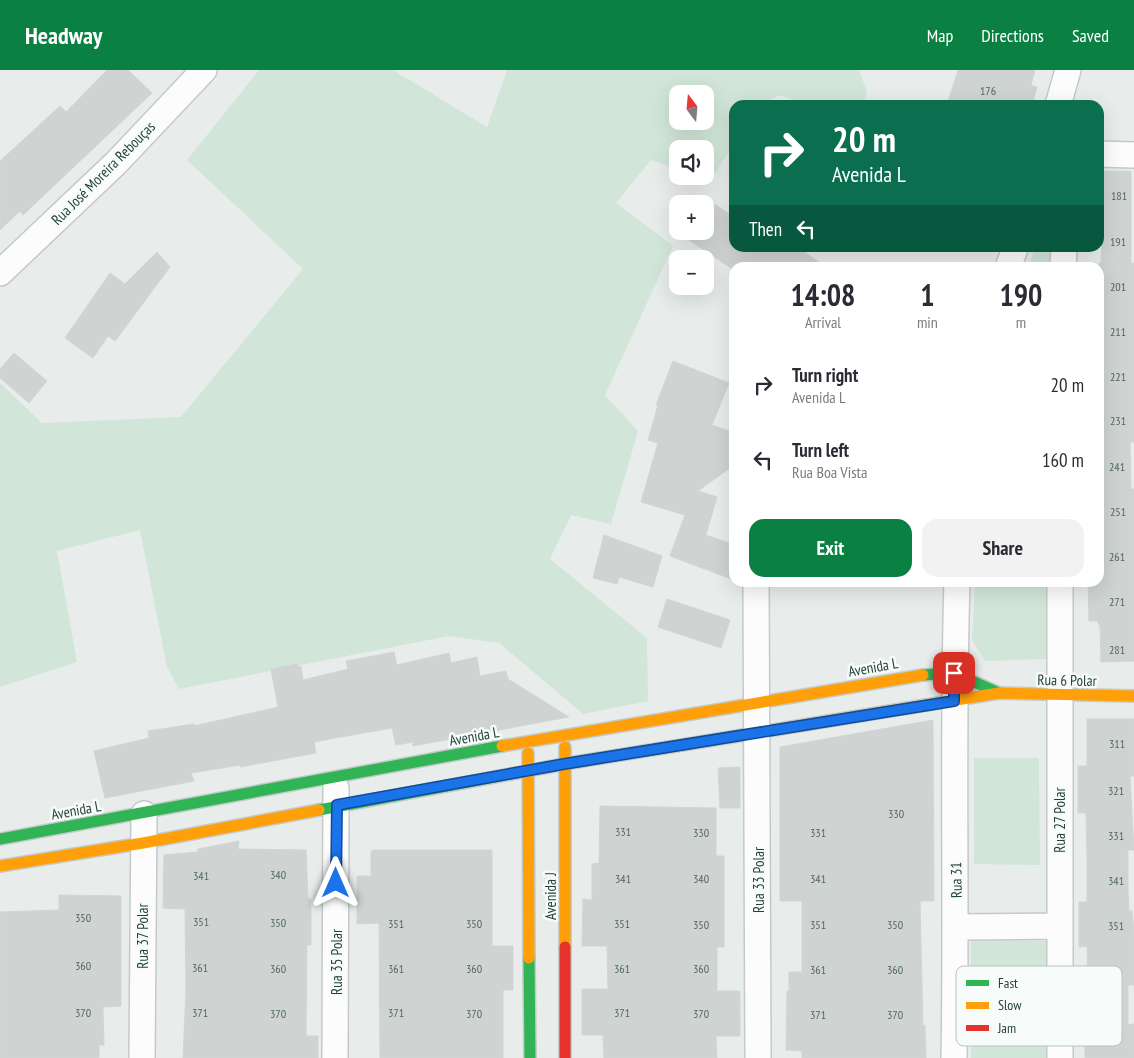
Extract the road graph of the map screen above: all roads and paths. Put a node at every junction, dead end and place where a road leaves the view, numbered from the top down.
1 (204, 70) edge
2 (1068, 70) edge
3 (1059, 100) edge
4 (1104, 154) edge
5 (1134, 155) edge
6 (0, 273) edge
7 (756, 587) edge
8 (957, 587) edge
9 (1060, 587) edge
10 (954, 673) junction
11 (998, 693) junction
12 (1058, 696) junction
13 (1134, 696) edge
14 (954, 701) junction
15 (757, 703) junction
16 (565, 734) junction
17 (758, 734) junction
18 (528, 742) junction
19 (564, 764) junction
20 (529, 771) junction
21 (335, 777) junction
22 (337, 805) junction
23 (144, 814) junction
24 (0, 839) edge
25 (143, 843) junction
26 (0, 866) edge
27 (1058, 926) junction
28 (956, 927) junction
29 (1059, 966) edge
30 (142, 1058) edge
31 (335, 1058) edge
32 (530, 1058) edge
33 (565, 1058) edge
34 (758, 1058) edge
35 (954, 1058) edge

1 - 6 street, Rua José Moreira Rebouças
2 - 3 street
4 - 5 street
7 - 15 street, Rua 33 Polar
8 - 10 street, Rua 31
9 - 12 street, Rua 27 Polar
10 - 11 street, Rua 6 Polar
10 - 14 street, Rua 31
10 - 15 street, Avenida L
11 - 12 street, Rua 6 Polar
11 - 14 street, Rua 6 Polar
12 - 13 street, Rua 6 Polar
12 - 27 street, Rua 27 Polar
14 - 17 street
14 - 28 street, Rua 31
15 - 16 street, Avenida L
15 - 17 street, Rua 33 Polar
16 - 18 street, Avenida L
16 - 19 street, Avenida J
17 - 19 street
17 - 34 street, Rua 33 Polar
18 - 20 street, Avenida J
18 - 21 street, Avenida L
19 - 20 street
19 - 33 street, Avenida J
20 - 22 street
20 - 32 street, Avenida J
21 - 22 street, Rua 35 Polar
21 - 23 street, Avenida L
22 - 25 street
22 - 31 street, Rua 35 Polar
23 - 24 street, Avenida L
23 - 25 street, Rua 37 Polar
25 - 26 street
25 - 30 street, Rua 37 Polar
27 - 28 street
27 - 29 street, Rua 27 Polar
28 - 35 street, Rua 31

